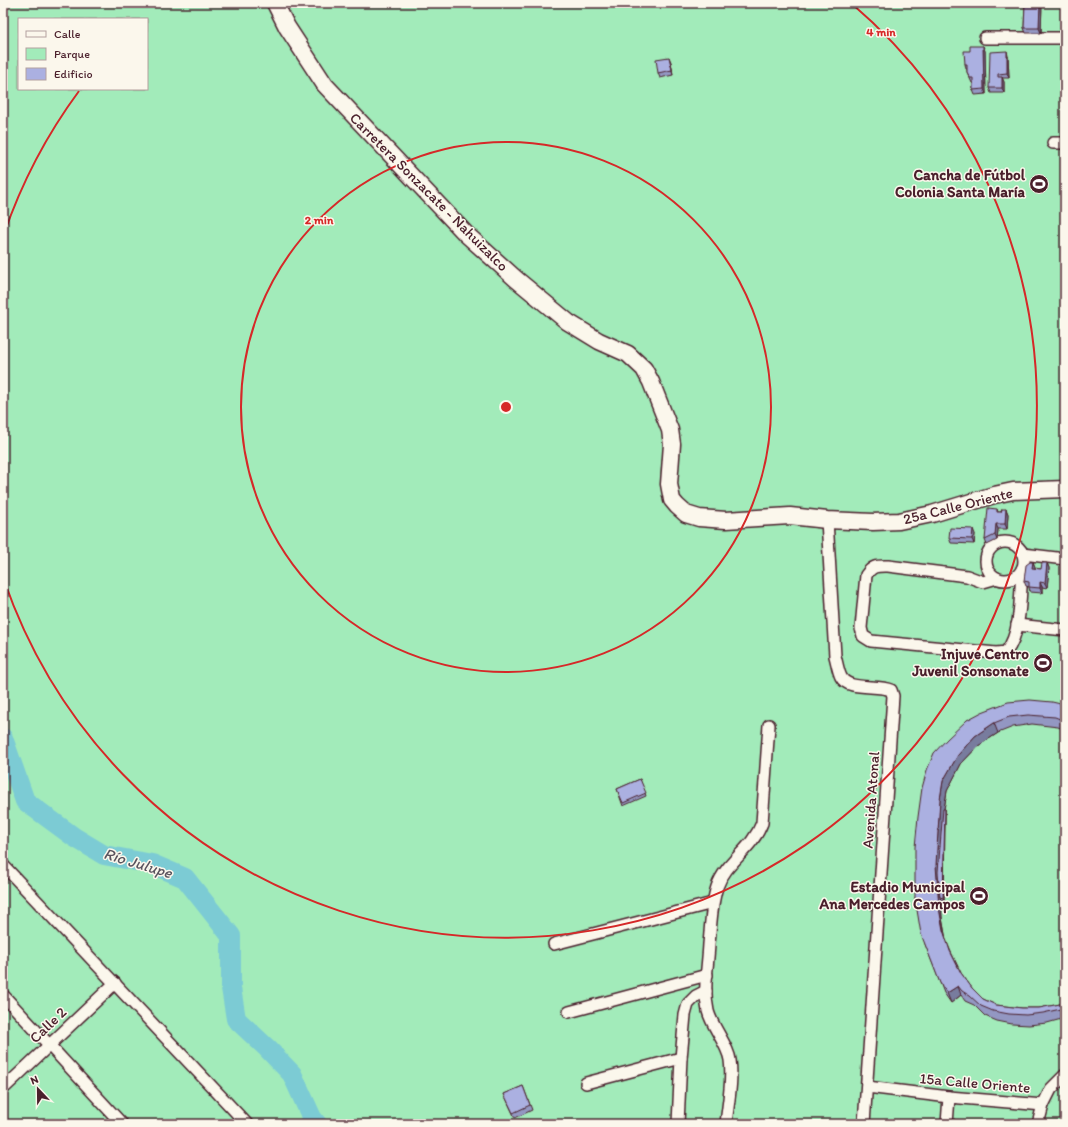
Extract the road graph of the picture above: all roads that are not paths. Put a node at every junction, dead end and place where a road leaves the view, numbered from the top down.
1 (275, 3) edge
2 (985, 38) dead end
3 (1065, 38) edge
4 (1053, 143) dead end
5 (1065, 143) edge
6 (1065, 489) edge
7 (827, 520) junction
8 (1023, 554) junction
9 (1065, 559) edge
10 (986, 566) junction
11 (1022, 569) junction
12 (967, 576) junction
13 (1001, 579) junction
14 (1020, 599) junction
15 (1017, 625) junction
16 (1065, 630) edge
17 (769, 725) dead end
18 (3, 864) edge
19 (713, 903) junction
20 (554, 944) dead end
21 (707, 975) junction
22 (114, 983) junction
23 (706, 991) junction
24 (3, 995) edge
25 (569, 1012) dead end
26 (49, 1045) junction
27 (681, 1058) junction
28 (1065, 1075) edge
29 (586, 1083) dead end
30 (867, 1087) junction
31 (3, 1089) edge
32 (949, 1097) junction
33 (1043, 1105) junction
34 (122, 1124) edge
35 (247, 1124) edge
36 (678, 1124) edge
37 (726, 1124) edge
38 (864, 1124) edge
39 (947, 1124) edge
40 (1038, 1124) edge

1 - 7 street, Carretera Sonzacate - Nahuizalco
2 - 3 street
4 - 5 street
6 - 7 street, 25a Calle Oriente
7 - 30 street, Avenida Atonal
8 - 9 street
8 - 10 street
8 - 11 street
10 - 12 street
10 - 13 street
11 - 13 street
11 - 14 street
12 - 13 street
12 - 15 street
13 - 14 street
14 - 15 street
15 - 16 street
17 - 19 street
18 - 22 street
19 - 20 street
19 - 21 street
21 - 23 street
21 - 25 street
22 - 26 street, Calle 2
22 - 35 street
23 - 27 street
23 - 37 street
24 - 26 street
26 - 31 street, Calle 2
26 - 34 street
27 - 29 street
27 - 36 street
28 - 33 street, 15a Calle Oriente
30 - 32 street, 15a Calle Oriente
30 - 38 street, Avenida Atonal
32 - 33 street, 15a Calle Oriente
32 - 39 street
33 - 40 street

